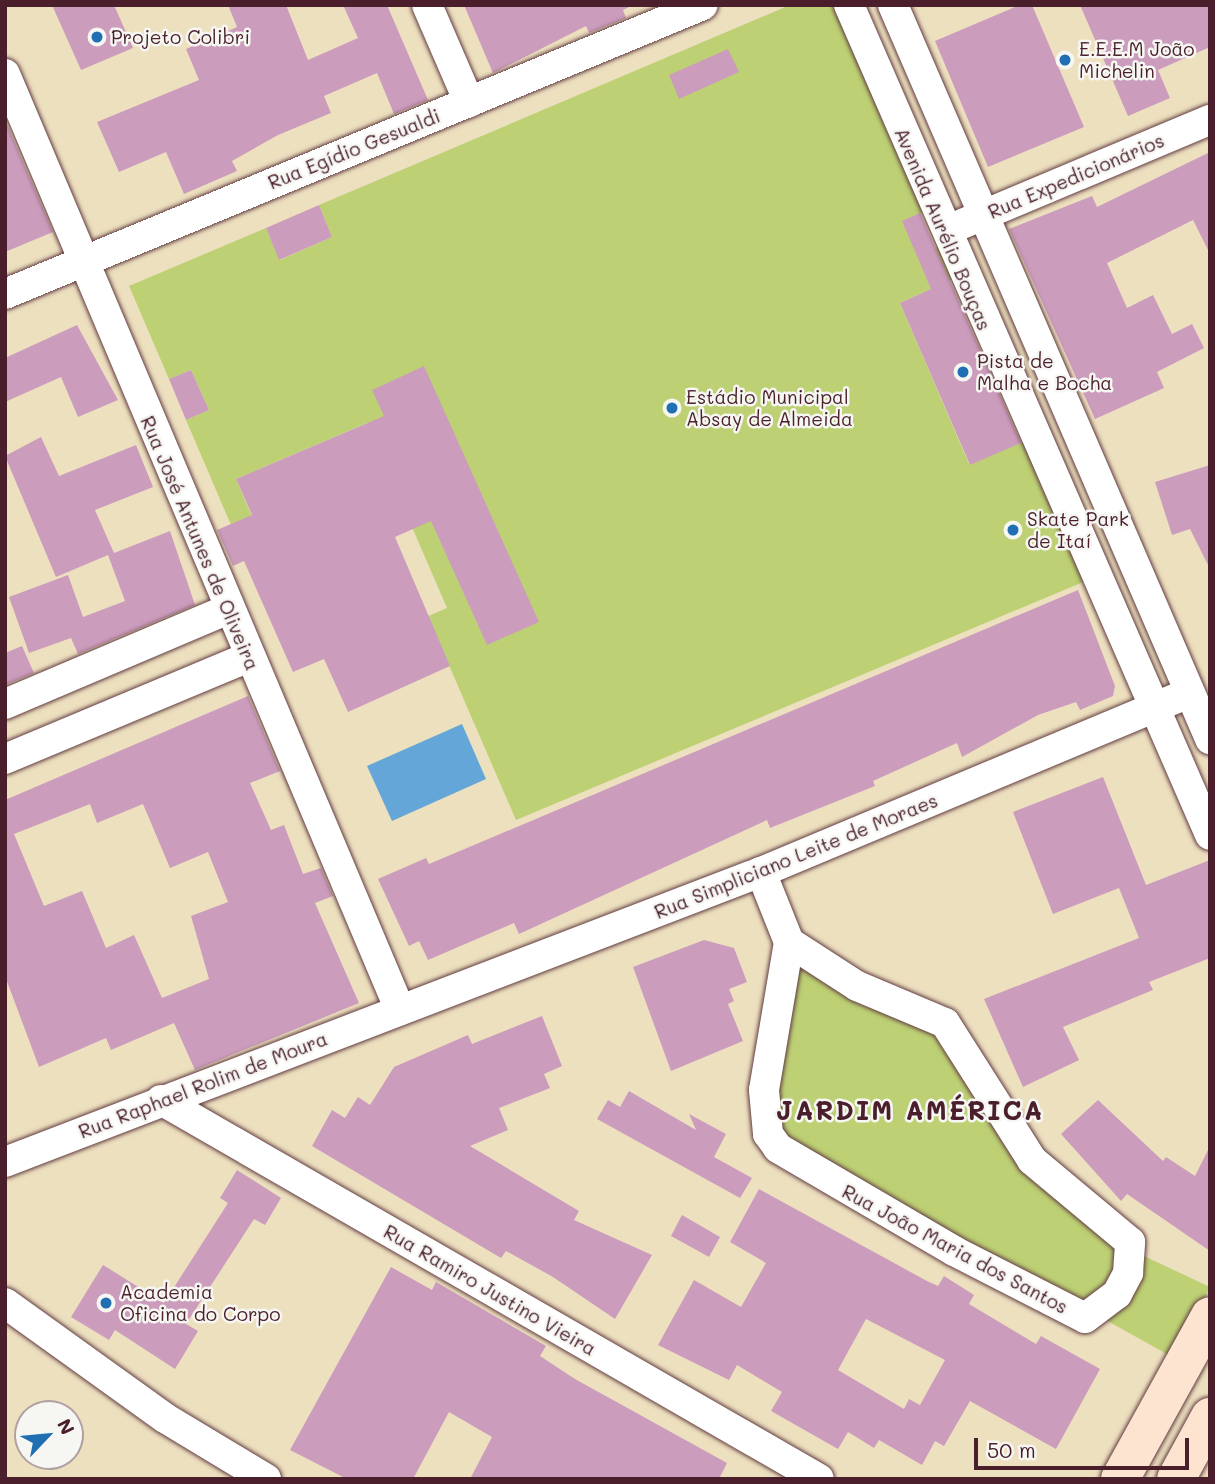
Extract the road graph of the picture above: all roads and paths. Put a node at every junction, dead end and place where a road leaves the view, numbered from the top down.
1 (427, 5) edge
2 (703, 5) edge
3 (849, 5) edge
4 (893, 5) edge
5 (5, 74) edge
6 (469, 102) junction
7 (1210, 120) edge
8 (979, 217) junction
9 (943, 232) junction
10 (80, 262) junction
11 (5, 294) edge
12 (229, 609) junction
13 (249, 657) junction
14 (1189, 693) junction
15 (5, 704) edge
16 (1152, 709) junction
17 (1210, 739) edge
18 (5, 759) edge
19 (1210, 835) edge
20 (761, 872) junction
21 (789, 942) junction
22 (400, 1010) junction
23 (161, 1100) junction
24 (8, 1154) edge
25 (5, 1303) edge
26 (1210, 1316) edge
27 (1210, 1417) edge
28 (266, 1479) edge
29 (819, 1479) edge
30 (1120, 1479) edge
31 (1176, 1479) edge

1 - 6 street
2 - 6 street, Rua Egídio Gesualdi
3 - 9 street, Avenida Aurélio Bouças
4 - 8 street, Avenida Aurélio Bouças
5 - 10 street, Rua José Antunes de Oliveira
6 - 10 street, Rua Egídio Gesualdi
7 - 8 street, Rua Expedicionários
8 - 9 street, Rua Expedicionários
8 - 14 street, Avenida Aurélio Bouças
9 - 16 street, Avenida Aurélio Bouças
10 - 11 street, Rua Egídio Gesualdi
10 - 12 street, Rua José Antunes de Oliveira
12 - 13 street, Rua José Antunes de Oliveira
12 - 15 street
13 - 18 street
13 - 22 street, Rua José Antunes de Oliveira
14 - 16 street, Rua Simpliciano Leite de Moraes
14 - 17 street, Avenida Aurélio Bouças
16 - 19 street, Avenida Aurélio Bouças
16 - 20 street, Rua Simpliciano Leite de Moraes
20 - 21 street
20 - 22 street, Rua Simpliciano Leite de Moraes
21 - 21 street, Rua João Maria dos Santos
22 - 23 street, Rua Raphael Rolim de Moura
23 - 24 street, Rua Raphael Rolim de Moura
23 - 29 street, Rua Ramiro Justino Vieira
25 - 28 street
26 - 30 main road
27 - 31 main road

